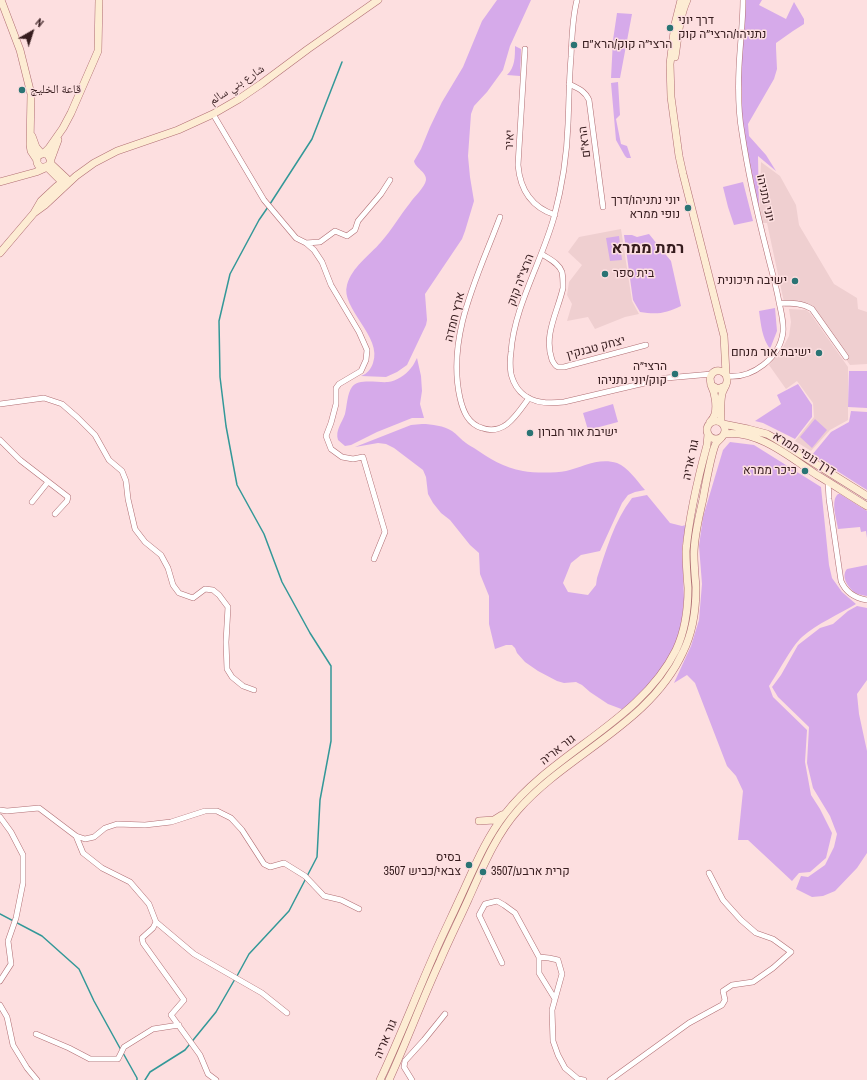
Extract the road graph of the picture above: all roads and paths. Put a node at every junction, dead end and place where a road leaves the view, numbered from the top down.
1 (2, 0) edge
2 (99, 0) edge
3 (378, 0) edge
4 (577, 0) edge
5 (681, 0) edge
6 (687, 0) edge
7 (743, 0) edge
8 (525, 49) dead end
9 (670, 83) junction
10 (569, 84) junction
11 (213, 114) junction
12 (30, 128) junction
13 (63, 128) junction
14 (43, 154) junction
15 (37, 161) junction
16 (48, 164) junction
17 (24, 175) junction
18 (390, 180) dead end
19 (66, 181) junction
20 (0, 182) edge
21 (603, 207) dead end
22 (555, 215) junction
23 (500, 216) dead end
24 (306, 243) junction
25 (0, 254) edge
26 (542, 254) junction
27 (780, 304) junction
28 (724, 343) junction
29 (646, 345) dead end
30 (846, 357) dead end
31 (713, 373) junction
32 (726, 375) junction
33 (690, 376) junction
34 (739, 376) junction
35 (711, 384) junction
36 (726, 385) junction
37 (529, 398) junction
38 (0, 404) edge
39 (710, 422) junction
40 (722, 423) junction
41 (708, 434) junction
42 (722, 436) junction
43 (0, 440) edge
44 (48, 482) junction
45 (828, 482) junction
46 (838, 488) junction
47 (867, 496) edge
48 (829, 498) junction
49 (32, 502) dead end
50 (867, 506) edge
51 (55, 514) dead end
52 (374, 559) dead end
53 (867, 600) edge
54 (254, 690) dead end
55 (0, 810) edge
56 (506, 813) junction
57 (0, 817) edge
58 (479, 821) dead end
59 (76, 836) junction
60 (709, 874) dead end
61 (359, 909) dead end
62 (156, 922) junction
63 (539, 957) junction
64 (502, 963) dead end
65 (0, 981) edge
66 (555, 999) junction
67 (0, 1005) edge
68 (287, 1013) dead end
69 (445, 1014) dead end
70 (178, 1025) junction
71 (36, 1034) dead end
72 (37, 1080) edge
73 (216, 1080) edge
74 (380, 1080) edge
75 (389, 1080) edge
76 (412, 1080) edge
77 (584, 1080) edge
78 (610, 1080) edge

1 - 12 main road
2 - 13 main road
3 - 11 main road, شارع بني سالم
4 - 10 street, הרצי"ה קוק
5 - 9 main road
6 - 9 main road
7 - 27 street, יוני נתניהו
8 - 22 street, יאיר
9 - 28 main road
10 - 21 street, הרא"ם
10 - 22 street, הרצי"ה קוק
11 - 19 main road, شارع بني سالم
11 - 24 street
12 - 14 main road
12 - 15 main road
13 - 14 main road
13 - 16 main road
14 - 15 main road
14 - 16 main road
15 - 16 main road
15 - 17 main road
16 - 17 main road
16 - 19 main road
17 - 20 main road
18 - 24 street
19 - 25 main road, شارع بني سالم
22 - 26 street, הרצי"ה קוק
23 - 37 street, ארץ חמדה
24 - 52 street
26 - 29 street, יצחק טבנקין
26 - 37 street, הרצי"ה קוק
27 - 30 street
27 - 34 street, יוני נתניהו
28 - 31 main road
28 - 32 main road
31 - 32 main road
31 - 33 street
31 - 35 main road
32 - 34 street
32 - 36 main road
33 - 35 street
33 - 37 street
34 - 36 street
35 - 36 main road
35 - 39 main road
36 - 40 main road
38 - 54 street
39 - 40 main road
39 - 41 main road
40 - 42 main road
40 - 47 main road, דרך נופי ממרא
41 - 42 main road
41 - 56 main road, גור אריה
42 - 45 main road, דרך נופי ממרא
42 - 75 main road, גור אריה
43 - 44 street
44 - 49 street
44 - 51 street
45 - 46 main road, דרך נופי ממרא
45 - 48 street
46 - 48 street
46 - 50 main road, דרך נופי ממרא
48 - 53 street
55 - 59 street
56 - 58 main road
56 - 74 main road, גור אריה
57 - 65 street
59 - 61 street
59 - 62 street
60 - 78 street
62 - 68 street
62 - 70 street
63 - 64 street
63 - 66 street
63 - 66 street
66 - 77 street
67 - 72 street
69 - 76 street
70 - 71 street
70 - 73 street

